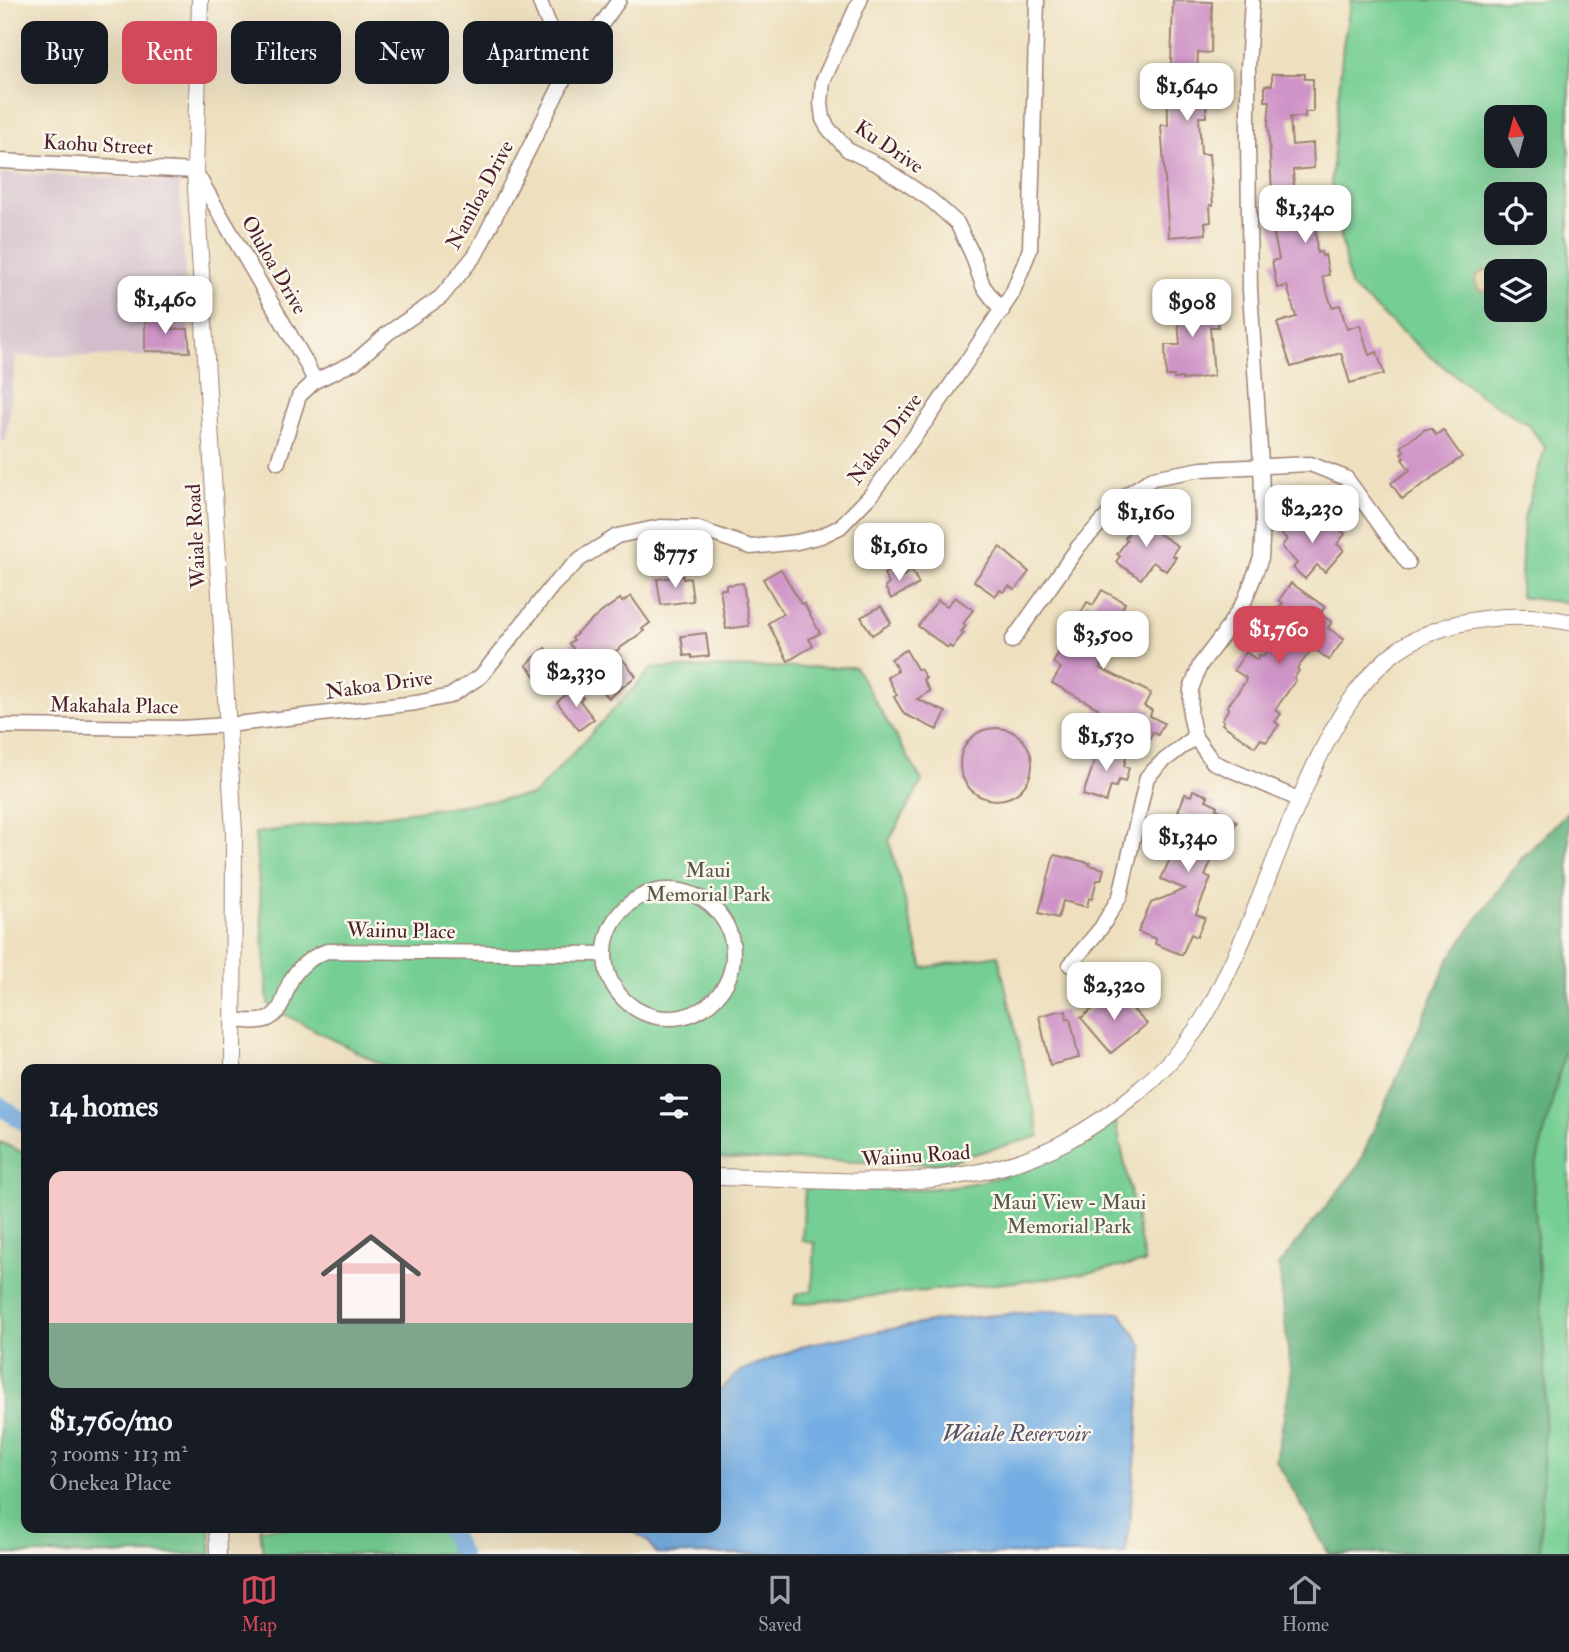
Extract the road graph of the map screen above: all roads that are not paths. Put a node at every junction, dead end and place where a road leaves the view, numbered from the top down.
1 (200, 0) edge
2 (539, 0) edge
3 (619, 0) edge
4 (860, 0) edge
5 (1037, 0) edge
6 (1252, 0) edge
7 (548, 21) edge
8 (604, 21) edge
9 (561, 84) edge
10 (0, 161) edge
11 (195, 171) junction
12 (1002, 311) junction
13 (315, 381) junction
14 (278, 462) dead end
15 (1261, 465) junction
16 (1408, 563) dead end
17 (1569, 622) edge
18 (1012, 641) dead end
19 (228, 725) junction
20 (0, 726) edge
21 (1195, 737) junction
22 (1298, 799) junction
23 (603, 954) junction
24 (1070, 965) dead end
25 (234, 1020) junction
26 (233, 1064) edge
27 (721, 1177) edge
28 (217, 1533) edge
29 (218, 1554) edge

1 - 11 street, Waiale Road
2 - 7 street
3 - 8 street, Naniloa Drive
4 - 12 street, Ku Drive
5 - 12 street, Nakoa Drive
6 - 15 street
9 - 13 street, Naniloa Drive
10 - 11 street, Kaohu Street
11 - 13 street, Oluloa Drive
11 - 19 street, Waiale Road
12 - 19 street, Nakoa Drive
13 - 14 street, Naniloa Drive
15 - 16 street
15 - 18 street
15 - 21 street
17 - 22 street, Waiinu Road
19 - 20 street, Makahala Place
19 - 25 street, Waiale Road
21 - 22 street
21 - 24 street
22 - 27 street, Waiinu Road
23 - 23 street
23 - 25 street, Waiinu Place
25 - 26 street, Waiale Road
28 - 29 street

